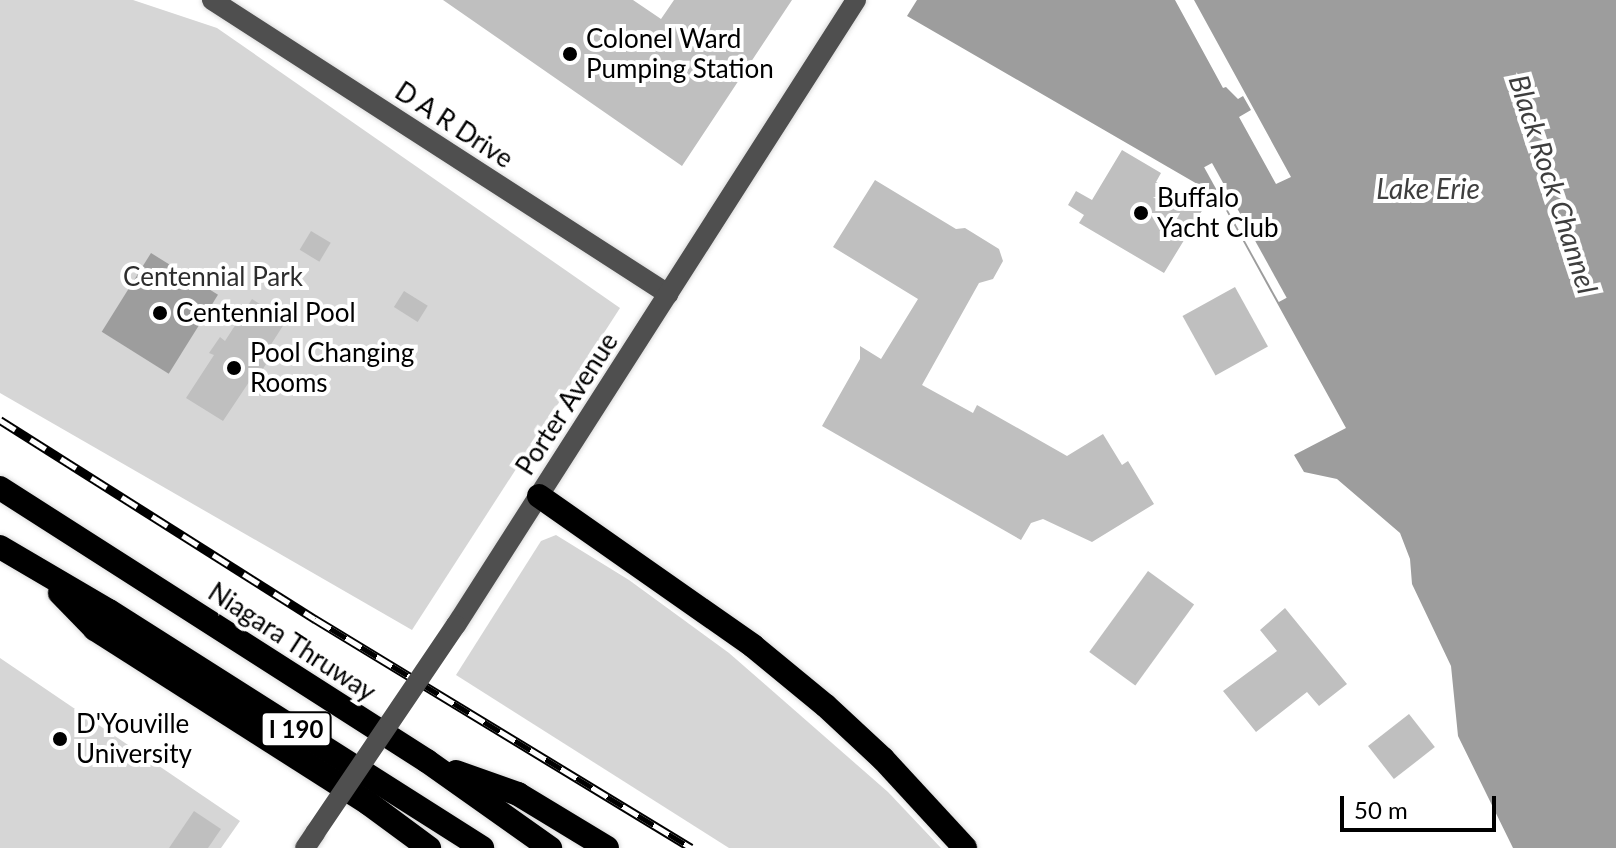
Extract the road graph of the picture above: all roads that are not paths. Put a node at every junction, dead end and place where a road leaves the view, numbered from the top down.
1 (856, 0) edge
2 (225, 3) edge
3 (668, 294) junction
4 (0, 488) edge
5 (539, 496) junction
6 (0, 547) edge
7 (41, 573) junction
8 (427, 761) junction
9 (311, 843) edge
10 (429, 848) edge
11 (482, 848) edge
12 (550, 848) edge
13 (607, 848) edge
14 (965, 848) edge

1 - 3 street, Porter Avenue
2 - 3 street, D A R Drive
3 - 5 street, Porter Avenue
4 - 8 highway, Niagara Thruway / I 190
5 - 9 street, Porter Avenue, bridge
5 - 14 highway
6 - 7 highway, I 190
7 - 10 highway
7 - 11 highway, I 190
8 - 12 highway, Niagara Thruway / I 190
8 - 13 highway

